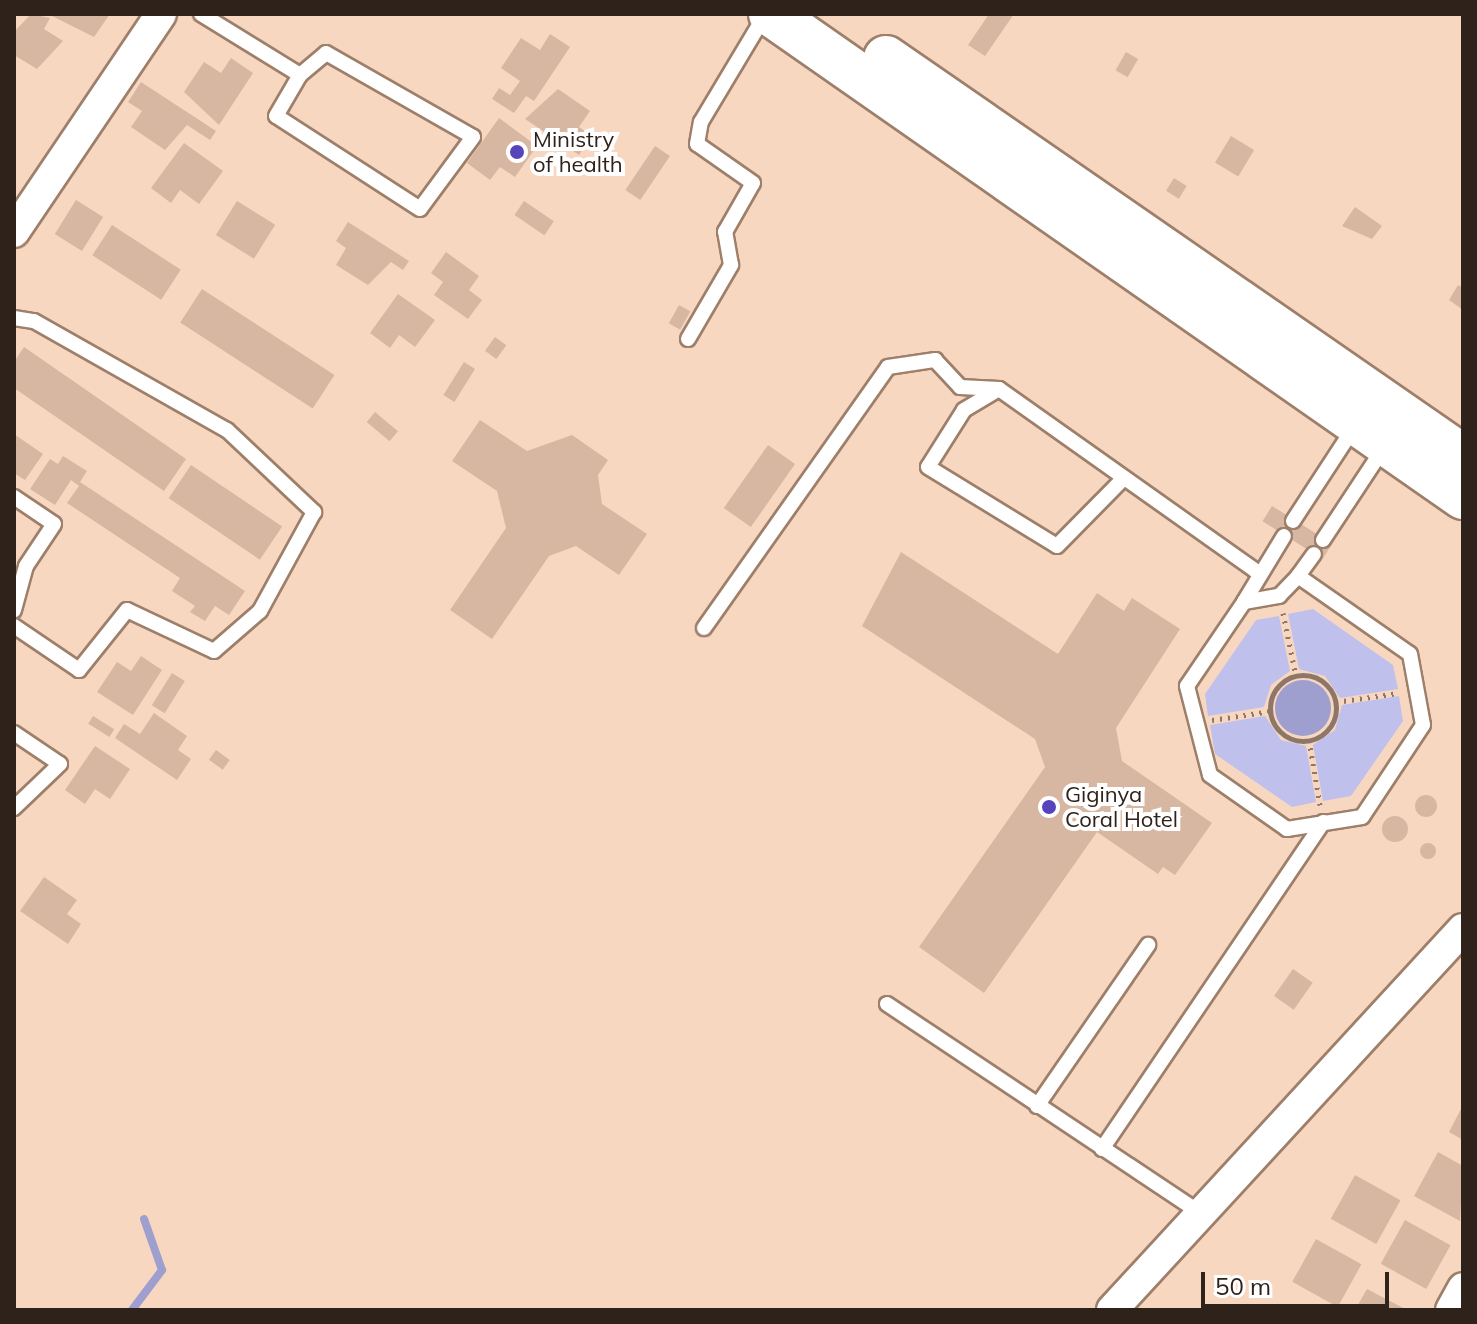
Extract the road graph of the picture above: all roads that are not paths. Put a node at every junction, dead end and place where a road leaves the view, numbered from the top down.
1 (161, 14) edge
2 (201, 14) edge
3 (768, 14) edge
4 (823, 14) edge
5 (300, 75) junction
6 (14, 232) edge
7 (14, 318) edge
8 (688, 339) dead end
9 (999, 389) junction
10 (1370, 435) junction
11 (1463, 457) edge
12 (1121, 481) junction
13 (14, 497) edge
14 (1463, 497) edge
15 (1293, 521) dead end
16 (1284, 536) dead end
17 (1323, 540) dead end
18 (1314, 554) dead end
19 (20, 562) edge
20 (1260, 574) junction
21 (1298, 576) junction
22 (1244, 602) junction
23 (14, 610) edge
24 (14, 626) edge
25 (704, 628) dead end
26 (14, 733) edge
27 (14, 808) edge
28 (1323, 822) junction
29 (1463, 929) edge
30 (1148, 945) dead end
31 (887, 1004) dead end
32 (1037, 1106) junction
33 (1102, 1149) junction
34 (1205, 1216) junction
35 (1463, 1288) edge
36 (1112, 1310) edge
37 (1451, 1310) edge

1 - 6 street
2 - 5 lane
3 - 8 lane
3 - 10 main road
4 - 11 main road
5 - 5 lane
7 - 24 lane
9 - 12 lane
9 - 12 lane
9 - 25 lane
10 - 14 main road
10 - 15 lane
10 - 17 lane
12 - 20 lane
13 - 19 lane
16 - 20 lane
18 - 21 lane
19 - 23 lane
20 - 22 lane
21 - 22 lane
21 - 28 lane
22 - 28 lane
26 - 27 lane
28 - 33 lane
29 - 34 street
30 - 32 lane
31 - 32 lane
32 - 33 lane
33 - 34 lane
34 - 36 street
35 - 37 street

